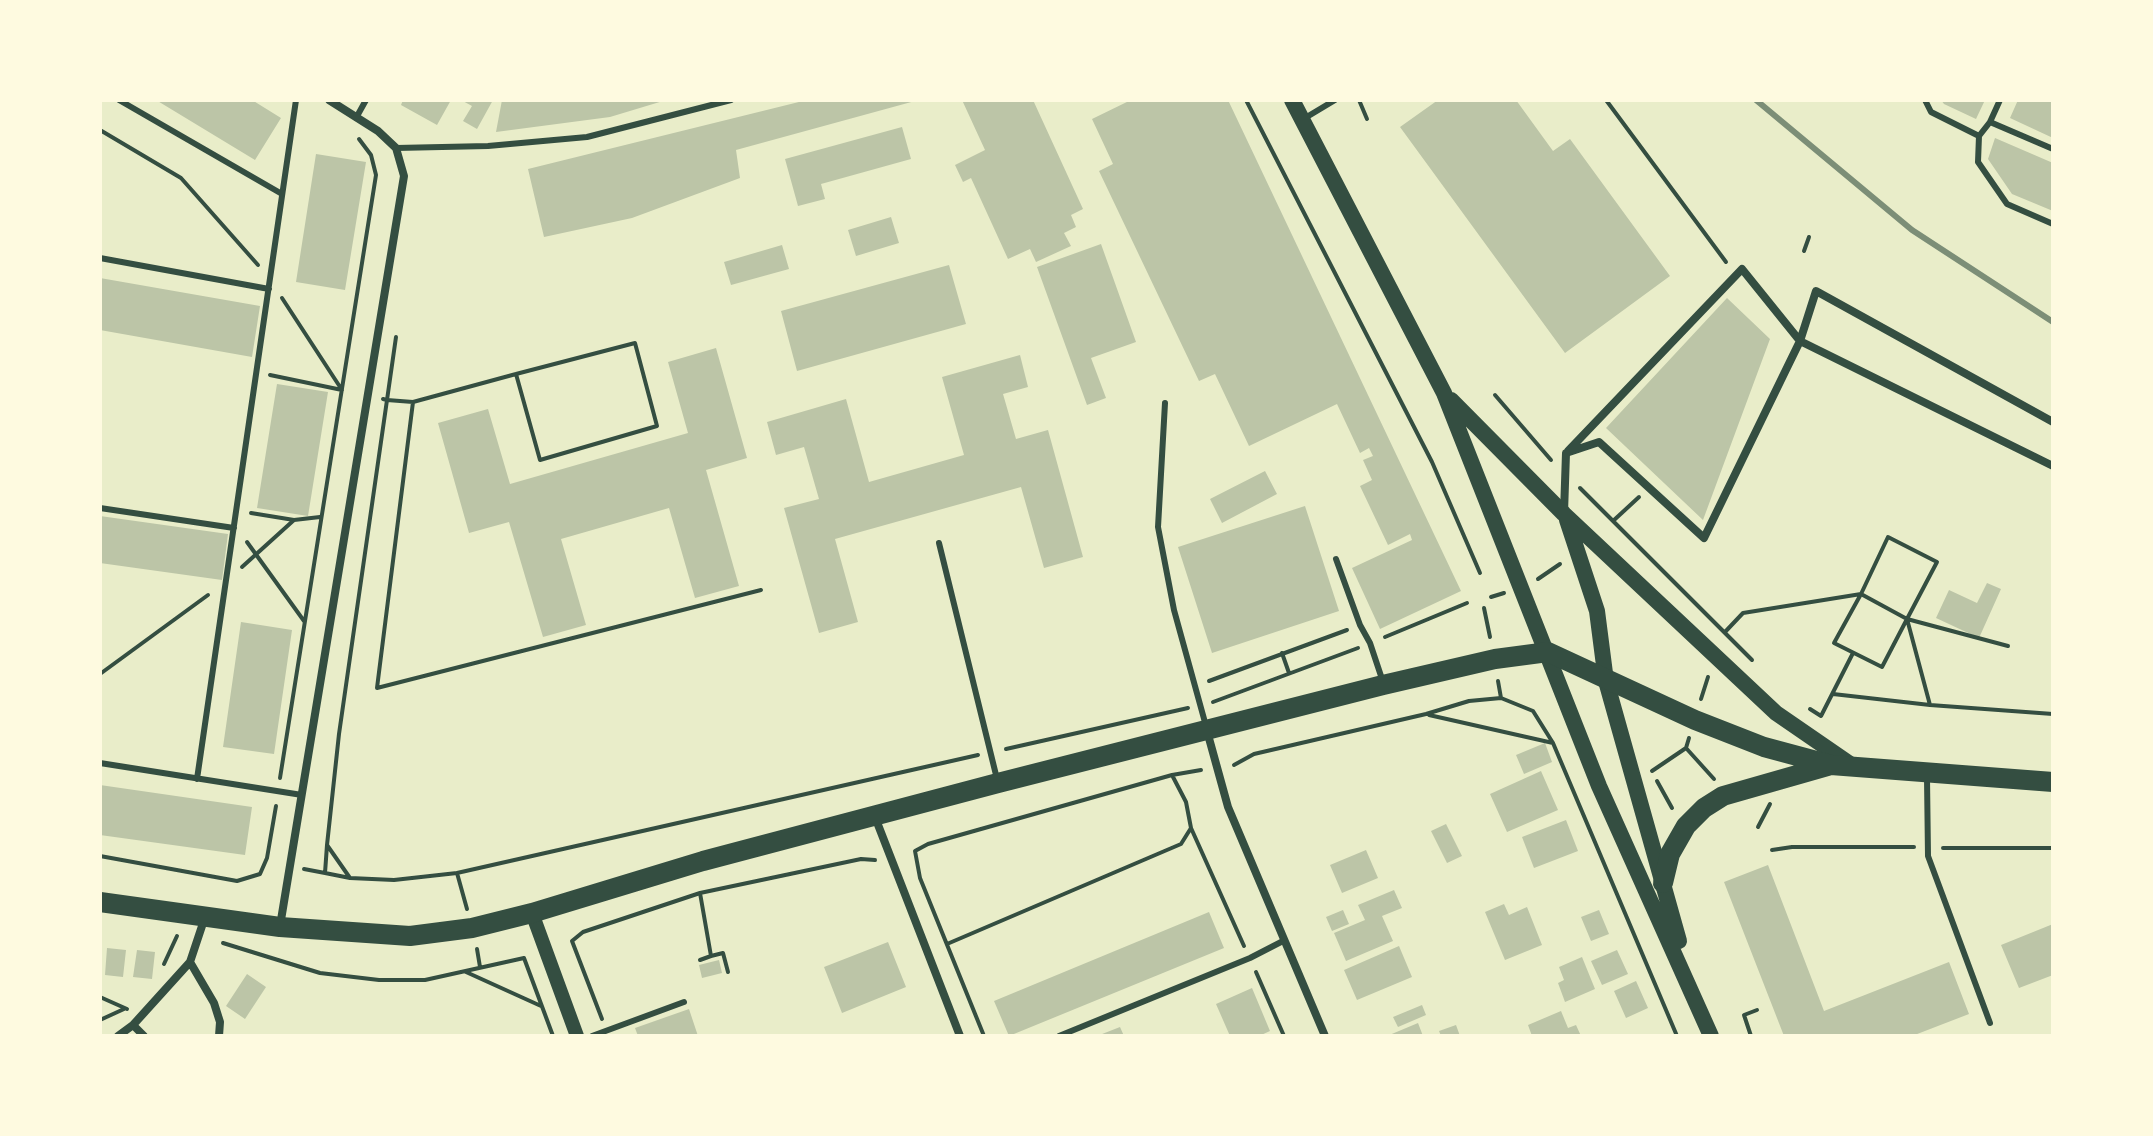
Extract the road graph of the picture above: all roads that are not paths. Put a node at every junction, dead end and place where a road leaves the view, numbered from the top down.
1 (119, 100) edge
2 (296, 100) edge
3 (329, 100) edge
4 (366, 100) edge
5 (731, 100) edge
6 (1292, 100) edge
7 (1335, 100) edge
8 (1925, 100) edge
9 (2000, 100) edge
10 (356, 118) junction
11 (1301, 120) junction
12 (1990, 122) junction
13 (1979, 136) junction
14 (396, 148) junction
15 (2053, 149) edge
16 (283, 194) junction
17 (2053, 224) edge
18 (100, 258) edge
19 (269, 289) junction
20 (1800, 341) junction
21 (1444, 393) junction
22 (1165, 403) dead end
23 (2053, 422) edge
24 (1566, 453) junction
25 (2053, 466) edge
26 (100, 508) edge
27 (1564, 514) junction
28 (234, 528) junction
29 (939, 543) dead end
30 (1336, 559) dead end
31 (1548, 652) junction
32 (1606, 681) junction
33 (1383, 685) junction
34 (1207, 730) junction
35 (100, 763) edge
36 (1831, 765) junction
37 (1857, 769) junction
38 (1927, 774) junction
39 (197, 779) junction
40 (2053, 782) edge
41 (998, 783) junction
42 (302, 795) junction
43 (875, 817) junction
44 (1663, 883) junction
45 (100, 902) edge
46 (532, 913) junction
47 (203, 926) junction
48 (280, 927) junction
49 (1283, 941) junction
50 (190, 962) junction
51 (1693, 993) junction
52 (684, 1002) dead end
53 (1990, 1023) dead end
54 (133, 1025) junction
55 (118, 1036) edge
56 (144, 1036) edge
57 (219, 1036) edge
58 (577, 1036) edge
59 (592, 1036) edge
60 (960, 1036) edge
61 (1059, 1036) edge
62 (1325, 1036) edge
63 (1711, 1036) edge

1 - 16 lane
2 - 16 lane
3 - 10 street
4 - 10 lane
5 - 14 lane
6 - 11 main road
7 - 11 lane
8 - 13 lane
9 - 12 lane
10 - 14 street
11 - 21 main road
12 - 13 lane
12 - 15 lane
13 - 17 lane
14 - 42 street
16 - 19 lane
18 - 19 lane
19 - 28 lane
20 - 23 street
20 - 24 street
20 - 24 street
20 - 25 street
21 - 27 main road
21 - 31 main road
22 - 34 lane
24 - 27 street
26 - 28 lane
27 - 32 main road
27 - 37 main road
28 - 39 lane
29 - 41 lane
30 - 33 lane
31 - 32 main road
31 - 33 main road
31 - 51 main road
32 - 36 main road
32 - 44 main road
33 - 34 main road
34 - 41 main road
34 - 49 street
35 - 39 lane
36 - 37 main road
36 - 44 main road
37 - 38 main road
38 - 40 main road
38 - 53 lane
39 - 42 lane
41 - 43 main road
42 - 48 street
43 - 46 main road
43 - 60 street
44 - 51 main road
45 - 47 main road
46 - 48 main road
46 - 58 street
47 - 48 main road
47 - 50 street
49 - 61 lane
49 - 62 street
50 - 54 street
50 - 57 street
51 - 63 main road
52 - 59 lane
54 - 55 street
54 - 56 street

